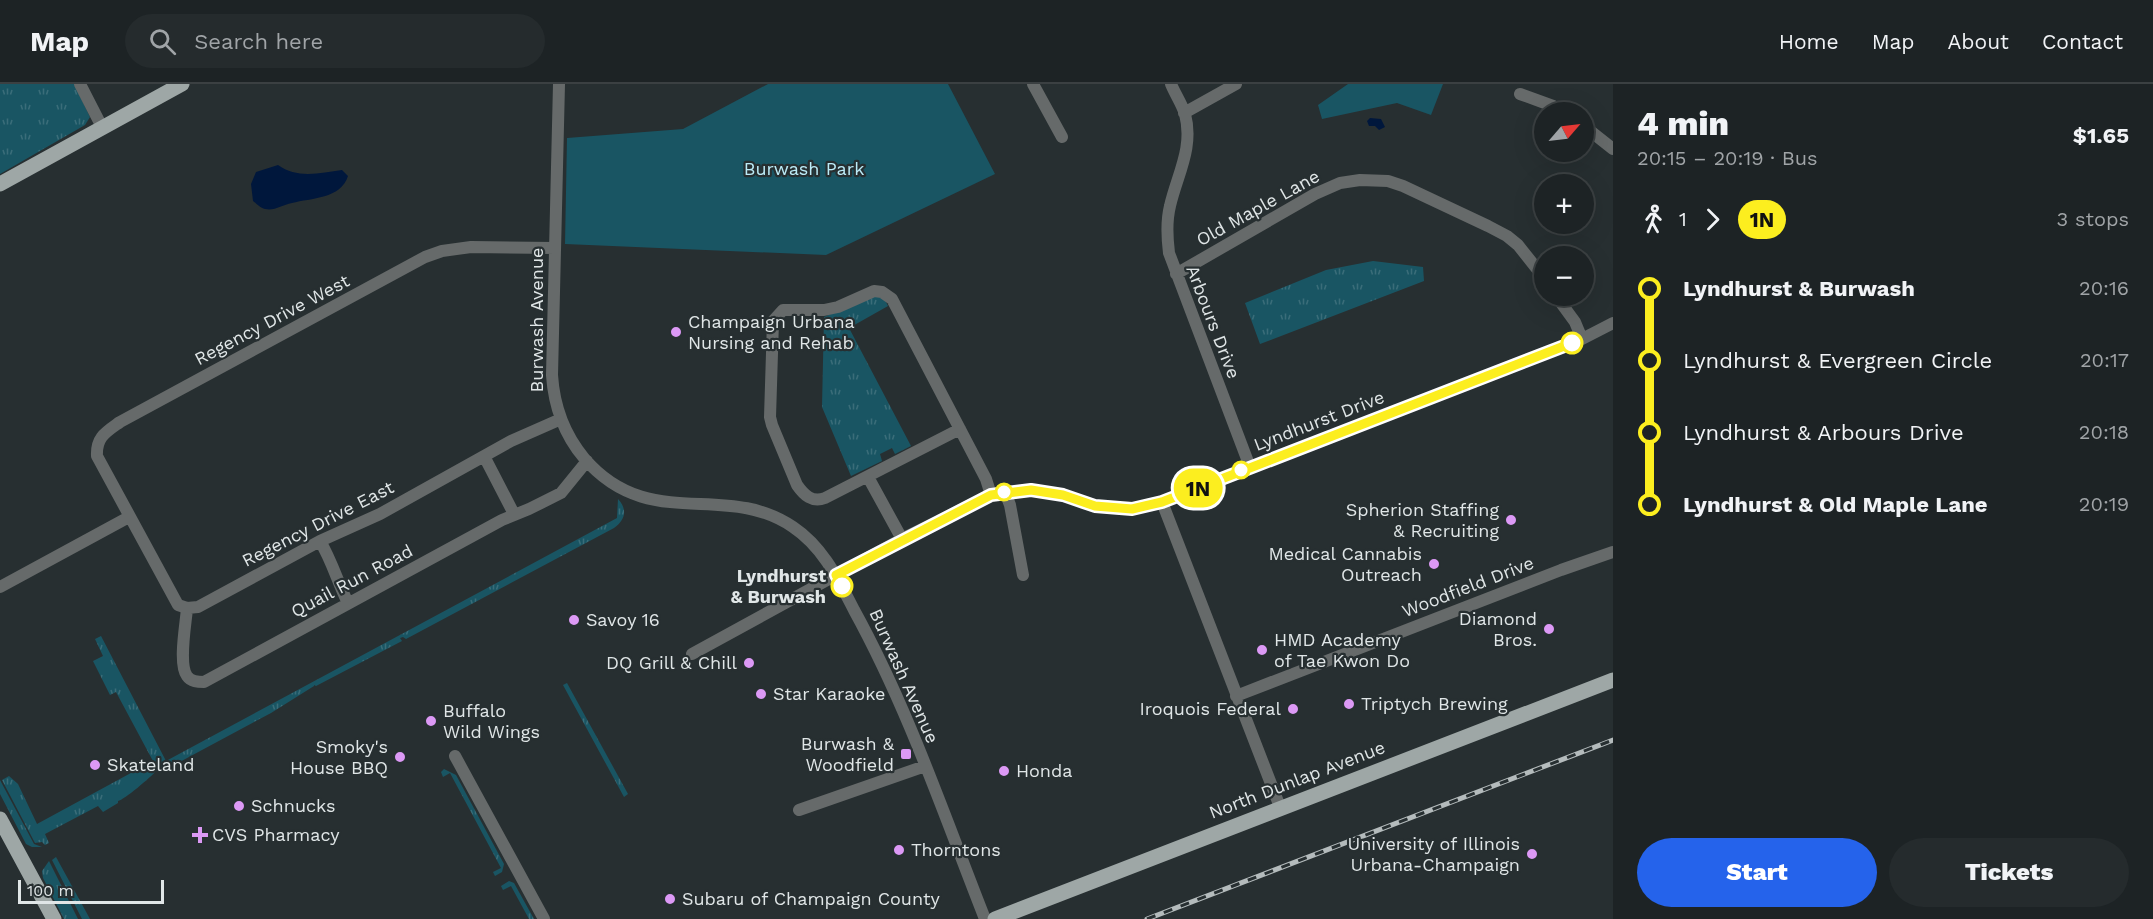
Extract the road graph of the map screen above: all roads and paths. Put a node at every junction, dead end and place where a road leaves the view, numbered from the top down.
1 (80, 84) edge
2 (182, 84) edge
3 (559, 84) edge
4 (1033, 84) edge
5 (1171, 84) edge
6 (1236, 84) edge
7 (1520, 94) dead end
8 (1542, 102) edge
9 (1184, 113) junction
10 (102, 127) junction
11 (1594, 134) edge
12 (1062, 137) dead end
13 (1613, 149) edge
14 (0, 184) edge
15 (555, 248) junction
16 (1534, 265) edge
17 (1176, 274) junction
18 (1563, 306) edge
19 (1613, 323) edge
20 (1582, 339) junction
21 (561, 418) junction
22 (960, 429) junction
23 (484, 456) junction
24 (587, 461) junction
25 (1250, 466) junction
26 (868, 477) junction
27 (1005, 492) junction
28 (991, 495) junction
29 (1162, 502) junction
30 (514, 514) junction
31 (129, 517) junction
32 (902, 539) junction
33 (320, 541) junction
34 (1613, 552) edge
35 (836, 575) junction
36 (1023, 575) dead end
37 (0, 587) edge
38 (348, 603) junction
39 (187, 608) junction
40 (692, 654) dead end
41 (1613, 680) edge
42 (1236, 696) junction
43 (454, 756) dead end
44 (925, 766) junction
45 (1280, 807) junction
46 (799, 810) dead end
47 (0, 819) edge
48 (54, 919) edge
49 (544, 919) edge
50 (985, 919) edge
51 (995, 919) edge

1 - 10 street
2 - 10 main road
3 - 15 street, Burwash Avenue
4 - 12 street
5 - 9 street, Arbours Drive
6 - 9 street
7 - 8 street
9 - 17 street, Arbours Drive
10 - 14 main road
11 - 13 street
15 - 21 street, Burwash Avenue
15 - 31 street, Regency Drive West
16 - 17 street, Old Maple Lane
17 - 25 street, Arbours Drive
18 - 20 street
19 - 20 street, Lyndhurst Drive
20 - 25 street, Lyndhurst Drive
21 - 23 street, Regency Drive East
21 - 24 street, Burwash Avenue
22 - 26 street
22 - 26 street
22 - 28 street
23 - 30 street
23 - 33 street, Regency Drive East
24 - 30 street, Quail Run Road
24 - 35 street, Burwash Avenue
25 - 29 street, Lyndhurst Drive
26 - 32 street
27 - 28 street, Lyndhurst Drive
27 - 29 street, Lyndhurst Drive
27 - 36 street
28 - 32 street, Lyndhurst Drive
29 - 42 street
30 - 38 street, Quail Run Road
31 - 37 street
31 - 39 street
32 - 35 street, Lyndhurst Drive
33 - 38 street
33 - 39 street, Regency Drive East
34 - 42 street, Woodfield Drive
35 - 40 street, Lyndhurst Drive
35 - 44 street, Burwash Avenue
38 - 39 street, Quail Run Road
41 - 45 main road, North Dunlap Avenue
42 - 45 street
43 - 49 street
44 - 46 street
44 - 50 street, Burwash Avenue
45 - 51 main road, North Dunlap Avenue
47 - 48 main road

